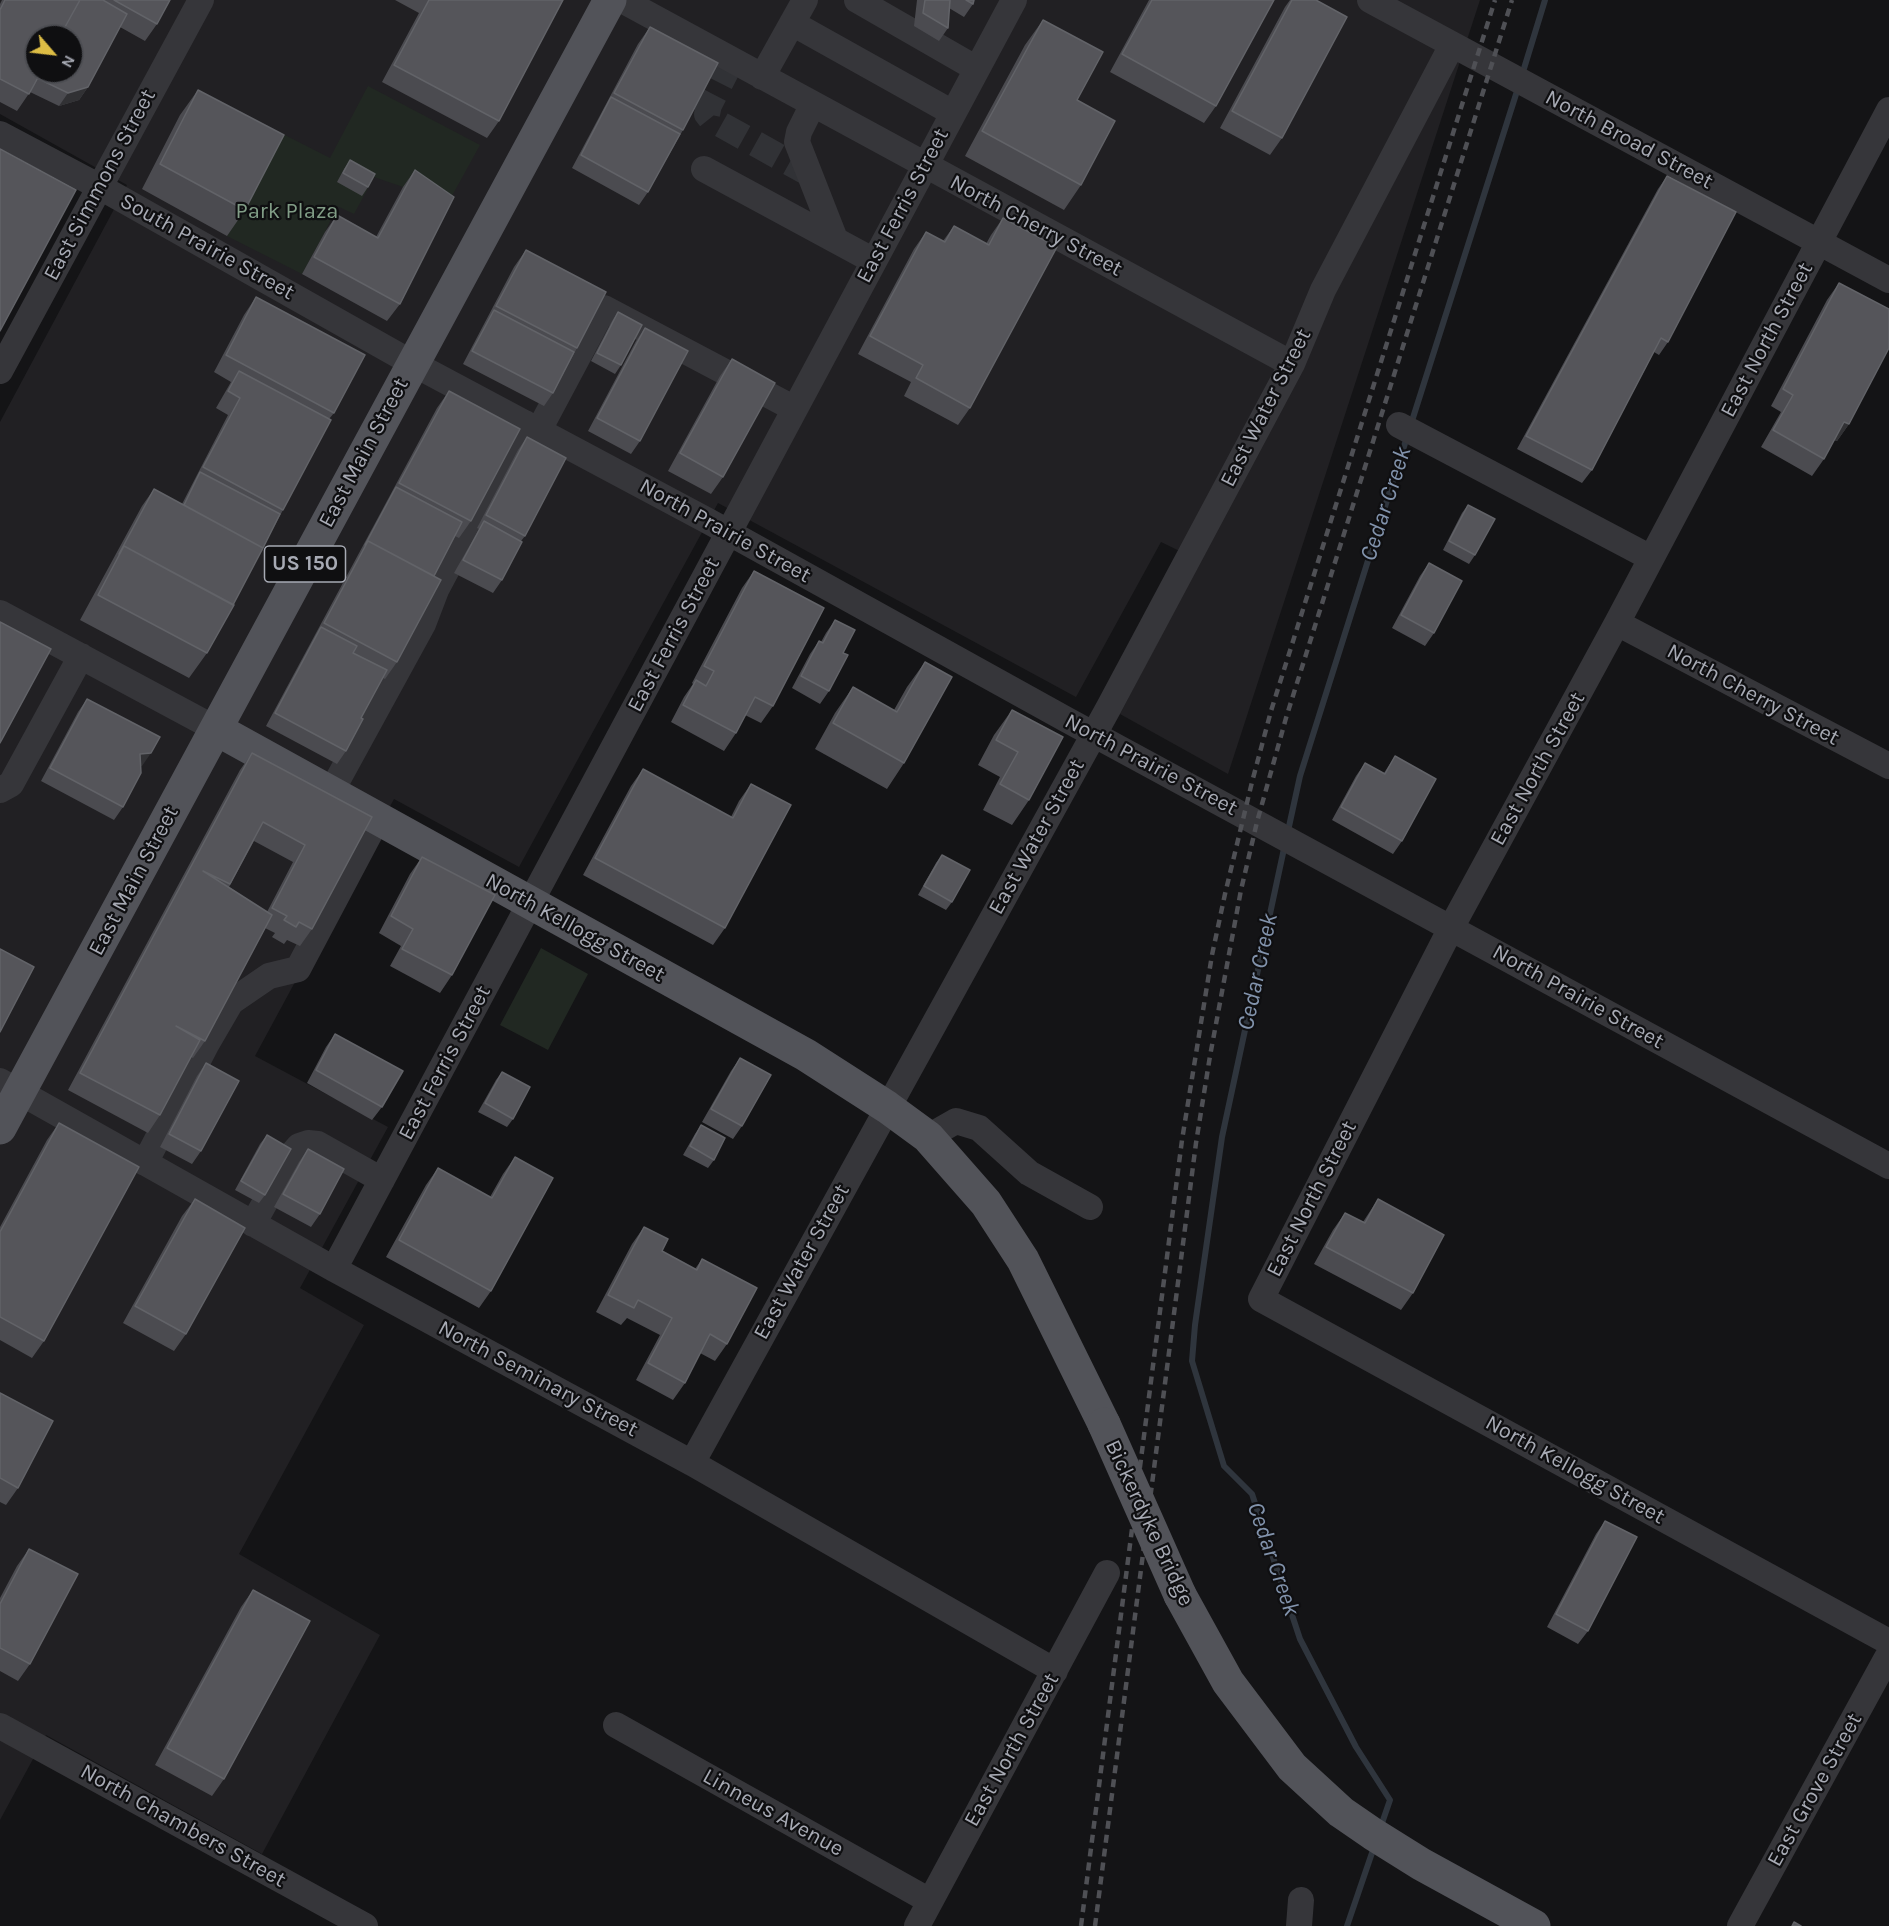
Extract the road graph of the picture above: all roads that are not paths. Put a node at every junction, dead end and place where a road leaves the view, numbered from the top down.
1 (201, 0) edge
2 (610, 0) edge
3 (622, 0) edge
4 (805, 0) edge
5 (857, 0) edge
6 (1014, 0) edge
7 (1370, 0) edge
8 (792, 24) junction
9 (1452, 45) junction
10 (977, 69) junction
11 (762, 77) junction
12 (813, 104) junction
13 (1889, 111) edge
14 (953, 113) junction
15 (0, 134) edge
16 (925, 166) junction
17 (704, 169) dead end
18 (100, 187) junction
19 (835, 239) junction
20 (1819, 242) junction
21 (874, 261) junction
22 (1889, 280) edge
23 (412, 363) junction
24 (1292, 364) junction
25 (0, 371) edge
26 (795, 409) junction
27 (1399, 425) dead end
28 (532, 427) junction
29 (729, 532) junction
30 (1651, 558) junction
31 (0, 613) edge
32 (1617, 623) junction
33 (81, 656) junction
34 (216, 729) junction
35 (1094, 734) junction
36 (1889, 766) edge
37 (0, 790) edge
38 (331, 792) junction
39 (378, 818) junction
40 (531, 903) junction
41 (1450, 928) junction
42 (10, 1087) edge
43 (887, 1107) junction
44 (0, 1128) edge
45 (928, 1137) junction
46 (145, 1163) junction
47 (1889, 1166) edge
48 (382, 1180) junction
49 (1090, 1207) dead end
50 (253, 1224) junction
51 (334, 1269) junction
52 (1261, 1299) joint
53 (692, 1462) junction
54 (1107, 1573) dead end
55 (1889, 1642) edge
56 (1889, 1654) edge
57 (1055, 1671) junction
58 (616, 1725) dead end
59 (0, 1726) edge
60 (1301, 1900) dead end
61 (930, 1901) junction
62 (365, 1926) edge
63 (917, 1926) edge
64 (1299, 1926) edge
65 (1534, 1926) edge
66 (1740, 1926) edge

1 - 18 street, East Simmons Street
2 - 23 main road, East Main Street / US 150
3 - 11 street, North Cherry Street
4 - 8 street
5 - 10 street
6 - 10 street, East Ferris Street
7 - 9 street, North Broad Street
8 - 11 street
8 - 14 street
9 - 20 street, North Broad Street
9 - 24 street, East Water Street
10 - 14 street, East Ferris Street
11 - 12 street, North Cherry Street
12 - 16 street, North Cherry Street
12 - 19 street
13 - 20 street, East North Street
14 - 16 street, East Ferris Street
15 - 18 street, South Prairie Street
16 - 21 street, East Ferris Street
16 - 24 street, North Cherry Street
17 - 19 street
18 - 23 street, South Prairie Street
18 - 25 street, East Simmons Street
19 - 21 street
20 - 22 street, North Broad Street
20 - 30 street, East North Street
21 - 26 street, East Ferris Street
23 - 28 street, North Prairie Street
23 - 34 main road, East Main Street / US 150
24 - 35 street, East Water Street
26 - 28 street
26 - 29 street, East Ferris Street
27 - 30 street
28 - 29 street, North Prairie Street
28 - 38 street
29 - 35 street, North Prairie Street
29 - 40 street, East Ferris Street
30 - 32 street, East North Street
31 - 33 street
32 - 36 street, North Cherry Street
32 - 41 street, East North Street
33 - 34 street
33 - 37 street
34 - 38 main road, North Kellogg Street
34 - 42 main road, East Main Street / US 150
35 - 41 street, North Prairie Street
35 - 43 street, East Water Street
38 - 39 main road, North Kellogg Street
39 - 40 main road, North Kellogg Street
39 - 46 street
40 - 43 main road, North Kellogg Street
40 - 48 street, East Ferris Street
41 - 47 street, North Prairie Street
41 - 52 street, East North Street
42 - 44 main road, East Main Street / US 150
42 - 46 street, North Seminary Street
43 - 45 main road, North Kellogg Street
43 - 53 street, East Water Street
45 - 49 street
45 - 65 main road, Bickerdyke Bridge, bridge
46 - 50 street, North Seminary Street
48 - 50 street
48 - 51 street, East Ferris Street
50 - 51 street, North Seminary Street
51 - 53 street, North Seminary Street
52 - 55 street, North Kellogg Street
53 - 57 street, North Seminary Street
54 - 57 street, East North Street
56 - 66 street, East Grove Street
57 - 61 street, East North Street
58 - 61 street, Linneus Avenue
59 - 62 street, North Chambers Street
60 - 64 street
61 - 63 street, East North Street

